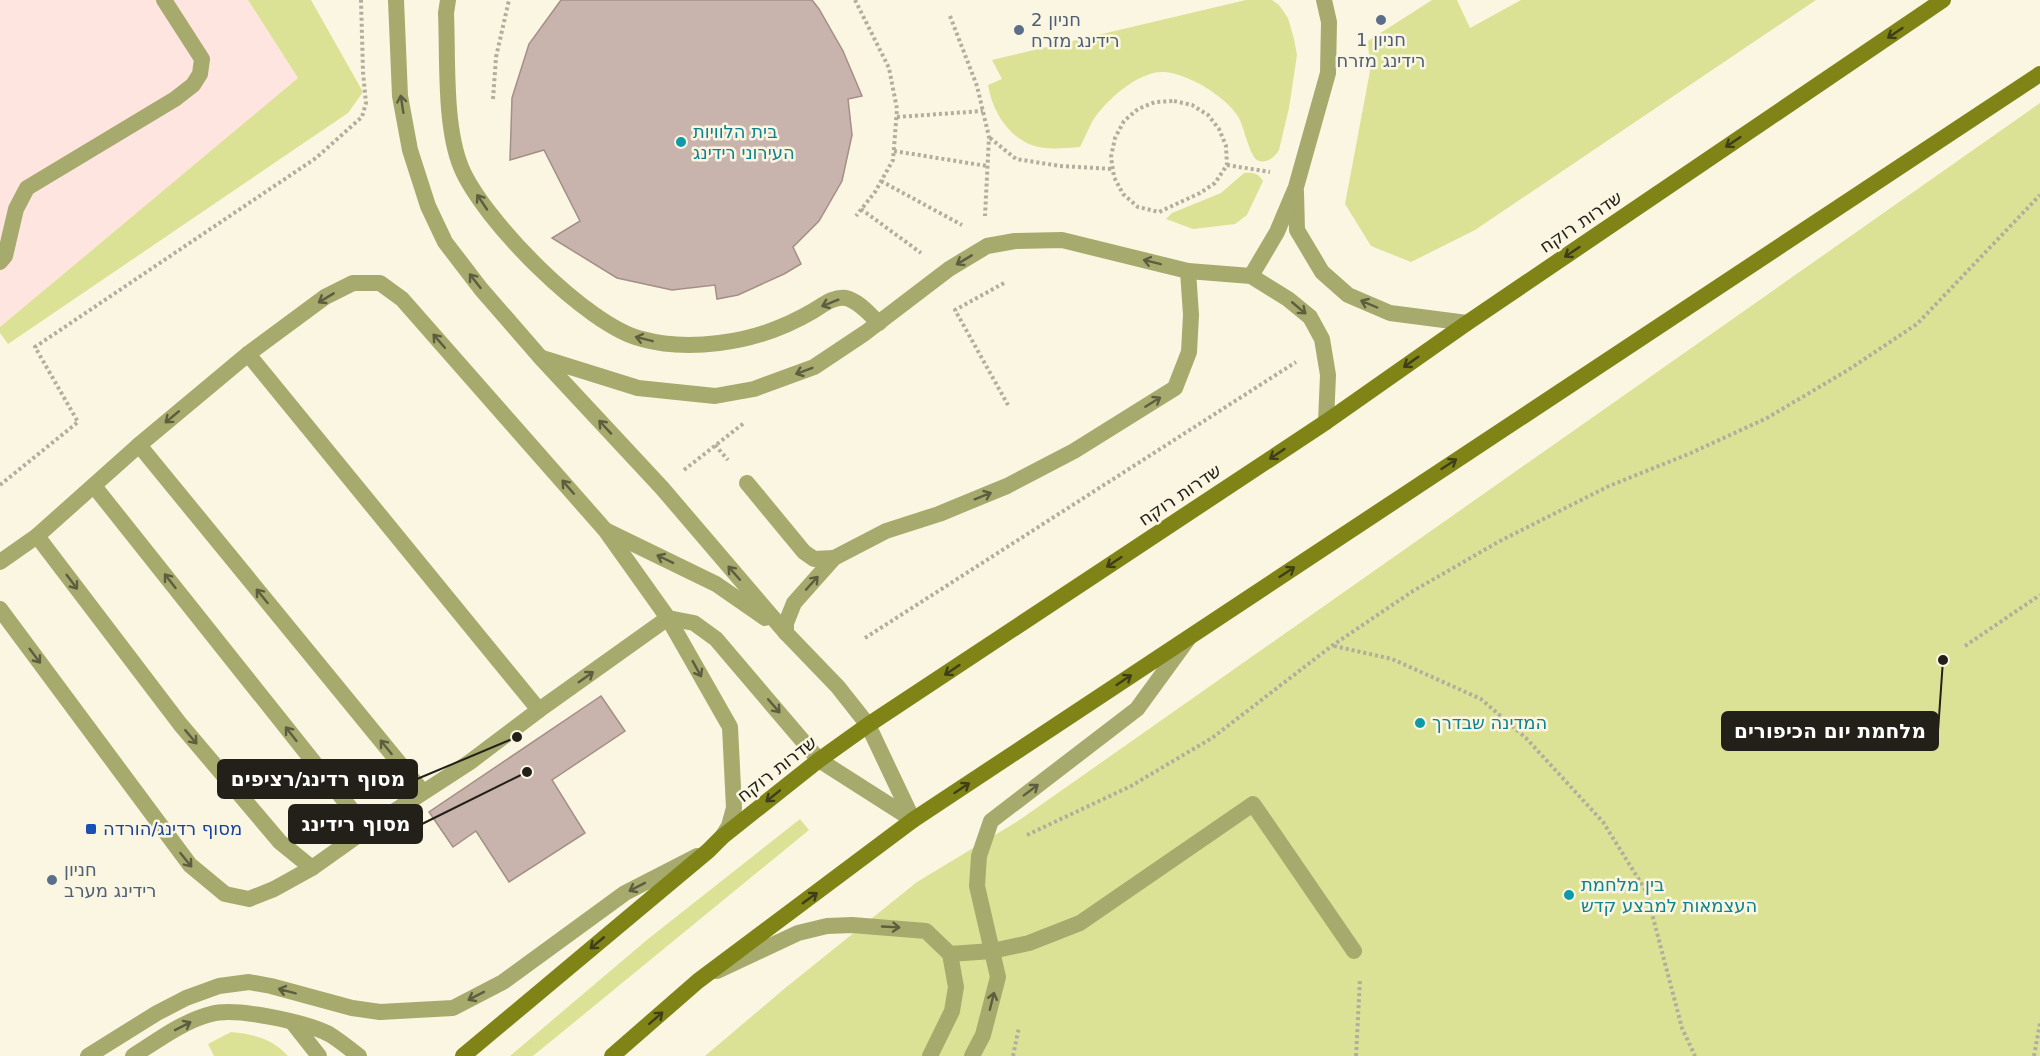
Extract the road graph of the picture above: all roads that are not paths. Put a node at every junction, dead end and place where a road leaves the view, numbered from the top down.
1 (164, 0) edge
2 (396, 0) edge
3 (448, 0) edge
4 (1324, 0) edge
5 (1943, 0) edge
6 (2040, 74) edge
7 (1296, 187) junction
8 (0, 262) edge
9 (1188, 271) junction
10 (1251, 276) junction
11 (879, 323) junction
12 (1467, 323) junction
13 (248, 354) junction
14 (541, 358) junction
15 (1326, 422) junction
16 (139, 445) junction
17 (747, 483) dead end
18 (94, 486) junction
19 (606, 531) junction
20 (37, 536) junction
21 (834, 558) junction
22 (0, 562) edge
23 (0, 609) edge
24 (668, 618) junction
25 (786, 633) junction
26 (1190, 636) junction
27 (538, 710) junction
28 (868, 725) junction
29 (819, 760) junction
30 (423, 792) junction
31 (913, 820) junction
32 (367, 829) junction
33 (722, 837) junction
34 (708, 850) junction
35 (312, 868) junction
36 (992, 951) junction
37 (1354, 951) road end
38 (951, 954) junction
39 (698, 981) junction
40 (293, 1023) junction
41 (88, 1056) edge
42 (133, 1056) edge
43 (319, 1056) edge
44 (359, 1056) edge
45 (463, 1056) edge
46 (612, 1056) edge
47 (930, 1056) edge
48 (972, 1056) edge

1 - 8 lane
14 -> 2 lane
11 -> 3 lane
4 - 7 lane
5 -> 12 main road, שדרות רוקח
26 -> 6 main road
7 - 10 lane
12 -> 7 lane
9 - 10 lane
9 -> 11 lane
21 -> 9 lane
10 -> 15 lane
11 -> 14 lane
12 -> 15 main road, שדרות רוקח
13 -> 16 lane
19 -> 13 lane
13 - 27 lane
25 -> 14 lane
15 -> 28 main road, שדרות רוקח
16 - 18 lane
30 -> 16 lane
17 - 21 lane
18 - 20 lane
32 -> 18 lane
19 - 24 lane
25 -> 19 lane
20 - 22 lane
20 -> 35 lane
25 -> 21 lane
23 -> 35 lane
27 -> 24 lane
24 -> 29 lane
24 -> 33 lane
25 - 28 lane
31 -> 26 main road
36 -> 26 lane
27 - 30 lane
28 - 29 main road, שדרות רוקח
28 - 31 lane
29 - 31 lane
29 -> 33 main road, שדרות רוקח
30 - 32 lane
39 -> 31 main road
32 - 35 lane
33 - 34 main road, שדרות רוקח
34 -> 41 lane
34 -> 45 main road, שדרות רוקח
36 - 37 lane
36 - 38 lane
48 -> 36 lane
39 -> 38 lane
38 - 47 lane
46 -> 39 main road
42 -> 40 lane
40 - 43 lane
40 - 44 lane

